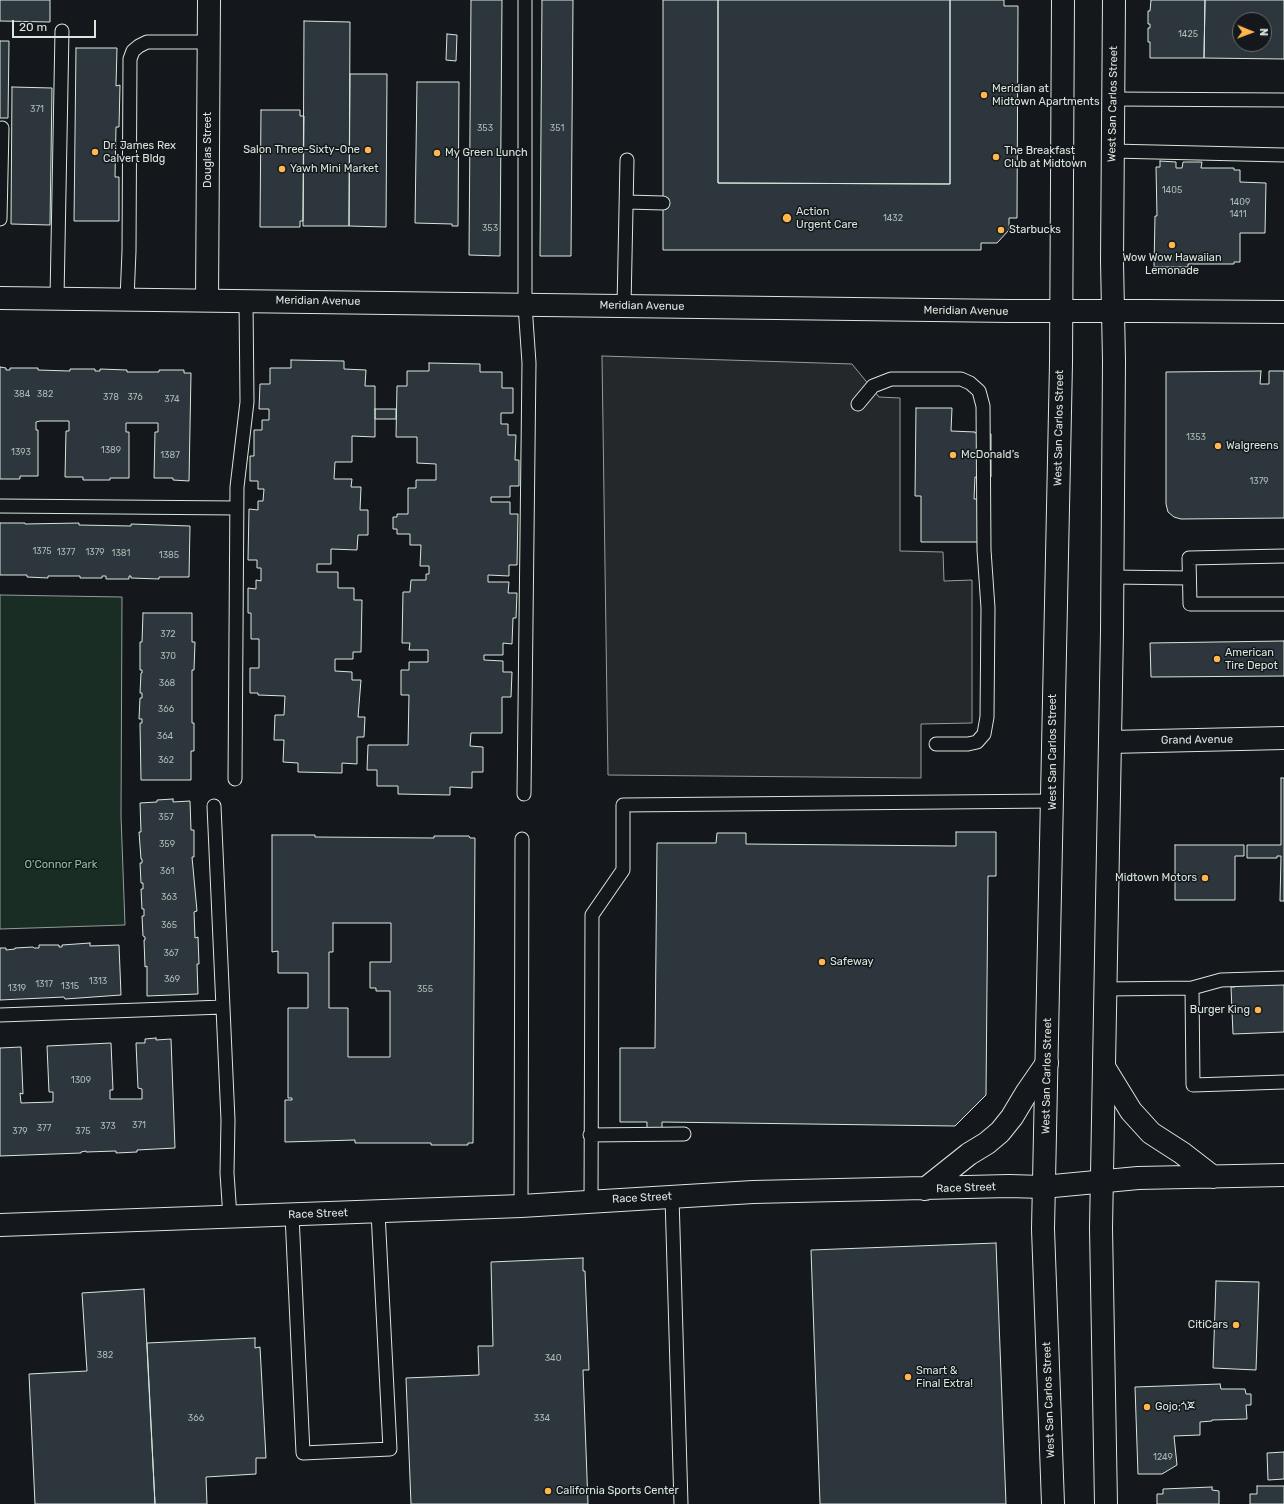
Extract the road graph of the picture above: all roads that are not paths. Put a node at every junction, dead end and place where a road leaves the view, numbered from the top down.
1 (209, 0) edge
2 (525, 0) edge
3 (1063, 0) edge
4 (1114, 0) edge
5 (62, 31) dead end
6 (208, 42) junction
7 (1113, 99) junction
8 (1284, 100) edge
9 (2, 128) dead end
10 (1112, 151) junction
11 (1284, 155) edge
12 (628, 160) dead end
13 (627, 202) junction
14 (662, 203) dead end
15 (0, 219) edge
16 (0, 298) edge
17 (57, 298) junction
18 (127, 299) junction
19 (208, 300) junction
20 (246, 300) junction
21 (525, 305) junction
22 (624, 306) junction
23 (1061, 311) junction
24 (1112, 311) junction
25 (1284, 312) edge
26 (858, 404) dead end
27 (0, 506) edge
28 (237, 508) junction
29 (1284, 556) edge
30 (1112, 577) junction
31 (1189, 578) junction
32 (1284, 604) edge
33 (1284, 738) edge
34 (1110, 742) junction
35 (936, 744) dead end
36 (235, 779) dead end
37 (524, 794) dead end
38 (1052, 801) junction
39 (214, 806) dead end
40 (522, 839) dead end
41 (1284, 978) edge
42 (1106, 988) junction
43 (1192, 988) junction
44 (222, 1007) junction
45 (0, 1015) edge
46 (1047, 1063) junction
47 (1104, 1067) junction
48 (1284, 1082) edge
49 (684, 1134) dead end
50 (590, 1135) junction
51 (1284, 1175) edge
52 (1213, 1177) junction
53 (1102, 1182) junction
54 (1043, 1187) junction
55 (925, 1189) junction
56 (672, 1197) junction
57 (591, 1201) junction
58 (520, 1206) junction
59 (378, 1212) junction
60 (292, 1215) junction
61 (230, 1217) junction
62 (0, 1225) edge
63 (681, 1504) edge
64 (1053, 1504) edge
65 (1106, 1504) edge

1 - 6 main road, Douglas Street
2 - 21 lane
3 - 23 main road, West San Carlos Street
4 - 7 main road, West San Carlos Street
5 - 17 lane
6 - 18 lane
6 - 19 main road, Douglas Street
7 - 8 lane
7 - 10 main road, West San Carlos Street
9 - 15 lane
10 - 11 lane
10 - 24 main road, West San Carlos Street
12 - 13 lane
13 - 14 lane
13 - 22 lane
16 - 17 main road, Meridian Avenue
17 - 18 main road, Meridian Avenue
18 - 19 main road, Meridian Avenue
19 - 20 main road, Meridian Avenue
20 - 21 main road, Meridian Avenue
20 - 28 lane
21 - 22 main road, Meridian Avenue
21 - 37 lane
22 - 23 main road, Meridian Avenue
23 - 24 main road, Meridian Avenue
23 - 38 main road, West San Carlos Street
24 - 25 main road, Meridian Avenue
24 - 30 main road, West San Carlos Street
26 - 35 lane
27 - 28 lane
28 - 36 lane
29 - 31 lane
30 - 31 lane
30 - 34 main road, West San Carlos Street
31 - 32 lane
33 - 34 main road, Grand Avenue
34 - 42 main road, West San Carlos Street
38 - 46 main road, West San Carlos Street
38 - 50 lane
39 - 44 lane
40 - 58 lane
41 - 43 lane
42 - 43 lane
42 - 47 main road, West San Carlos Street
43 - 48 lane
44 - 45 lane
44 - 61 lane
46 - 54 main road, West San Carlos Street
46 - 55 main road
47 - 52 main road
47 - 53 main road, West San Carlos Street
49 - 50 lane
50 - 57 lane
51 - 52 main road, Race Street
52 - 53 main road, Race Street
53 - 54 main road, Race Street
53 - 65 main road, West San Carlos Street
54 - 55 main road, Race Street
54 - 64 main road, West San Carlos Street
55 - 56 main road, Race Street
56 - 57 main road, Race Street
56 - 63 lane
57 - 58 main road, Race Street
58 - 59 main road, Race Street
59 - 60 main road, Race Street
59 - 60 lane
60 - 61 main road, Race Street
61 - 62 main road, Race Street

